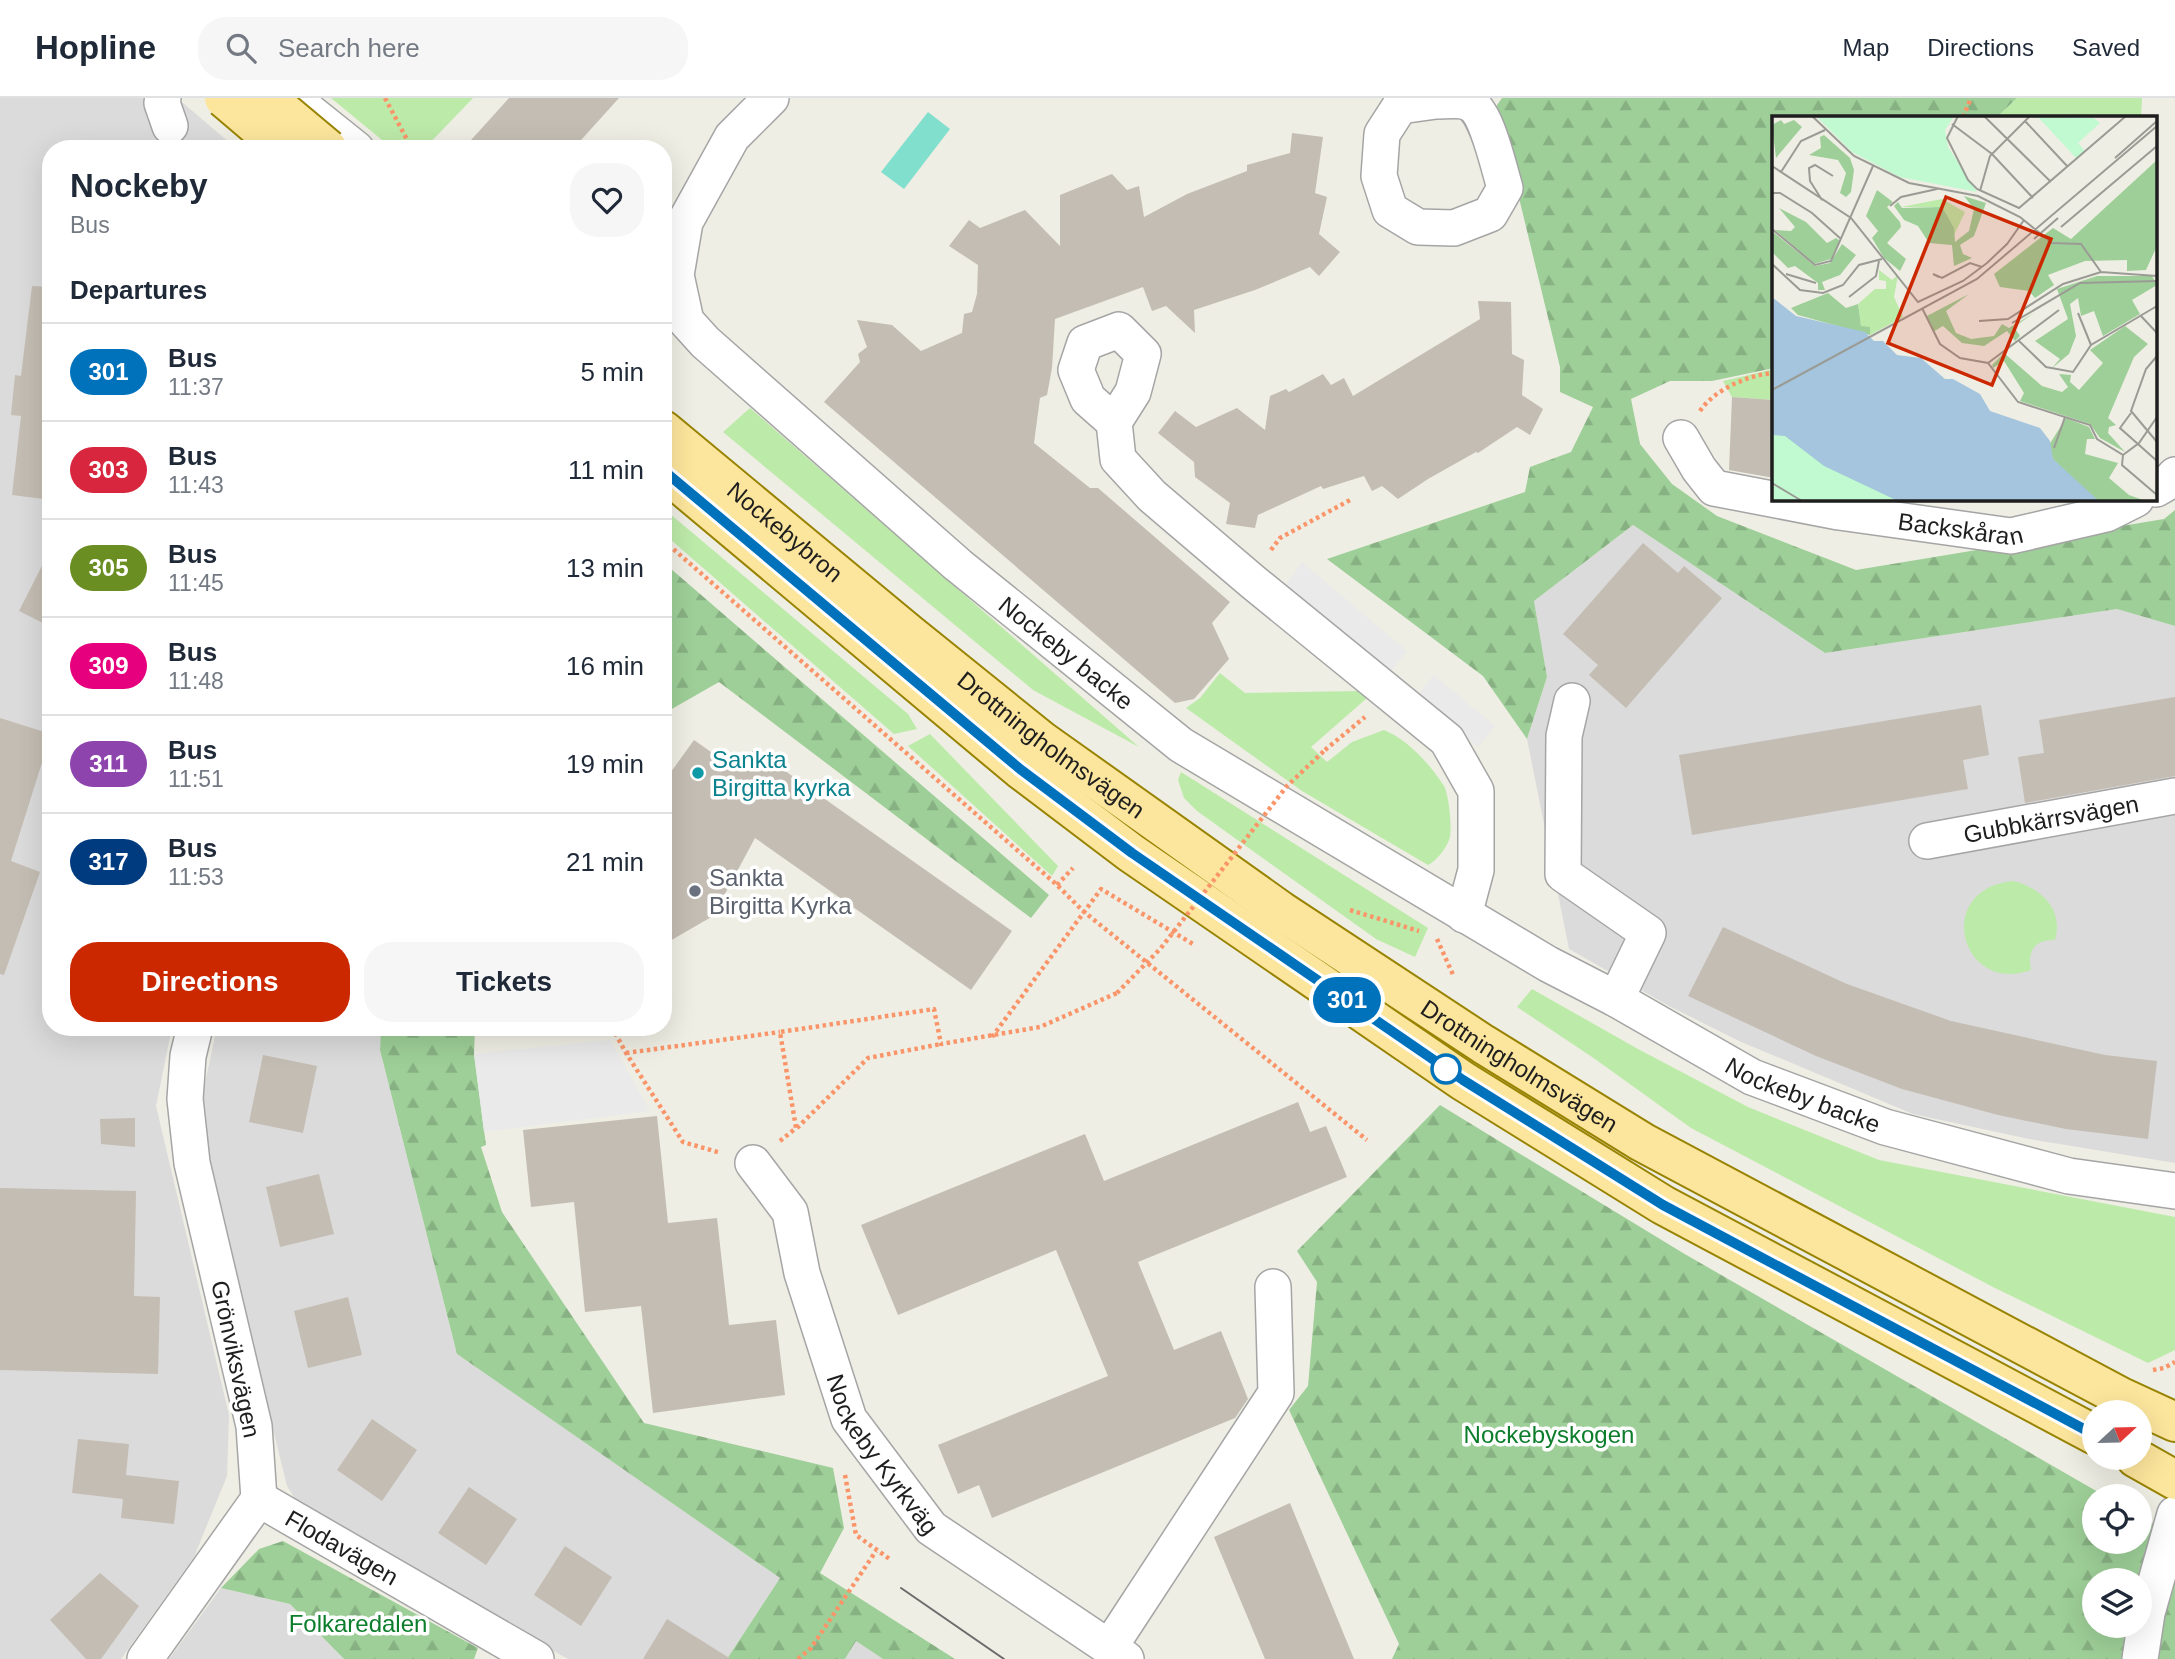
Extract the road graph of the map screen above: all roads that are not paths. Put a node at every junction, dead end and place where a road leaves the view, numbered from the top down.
1 (224, 98) edge
2 (267, 98) edge
3 (293, 98) edge
4 (771, 98) edge
5 (273, 140) edge
6 (317, 140) edge
7 (345, 140) edge
8 (685, 332) edge
9 (1114, 422) dead end
10 (672, 438) edge
11 (1681, 438) road end
12 (2175, 475) edge
13 (672, 477) edge
14 (2158, 488) edge
15 (1772, 499) edge
16 (1776, 500) edge
17 (2134, 500) edge
18 (898, 647) junction
19 (1572, 701) dead end
20 (2175, 796) edge
21 (1927, 841) dead end
22 (1449, 919) junction
23 (1616, 999) junction
24 (193, 1036) edge
25 (753, 1163) road end
26 (2175, 1191) edge
27 (1273, 1287) dead end
28 (2175, 1422) edge
29 (2082, 1428) edge
30 (2152, 1467) edge
31 (2175, 1480) edge
32 (259, 1499) junction
33 (2175, 1514) edge
34 (1117, 1654) edge
35 (145, 1659) edge
36 (536, 1659) edge
37 (2140, 1659) edge

1 - 5 main road, bridge
2 - 6 main road, bridge
3 - 7 street
4 - 8 street
8 - 22 street, Nockeby backe
9 - 22 street
10 - 18 main road, Nockebybron
11 - 15 street, Backskåran
12 - 14 street
13 - 18 main road, Nockebybron
16 - 17 street, Backskåran
18 - 28 main road, Drottningholmsvägen
18 - 29 main road, Drottningholmsvägen
19 - 23 street
20 - 21 street, Gubbkärrsvägen
22 - 23 street, Nockeby backe
23 - 26 street, Nockeby backe
24 - 32 street, Grönviksvägen
25 - 34 street, Nockeby Kyrkväg
27 - 34 street
30 - 31 main road
32 - 35 street
32 - 36 street, Flodavägen
33 - 37 street

